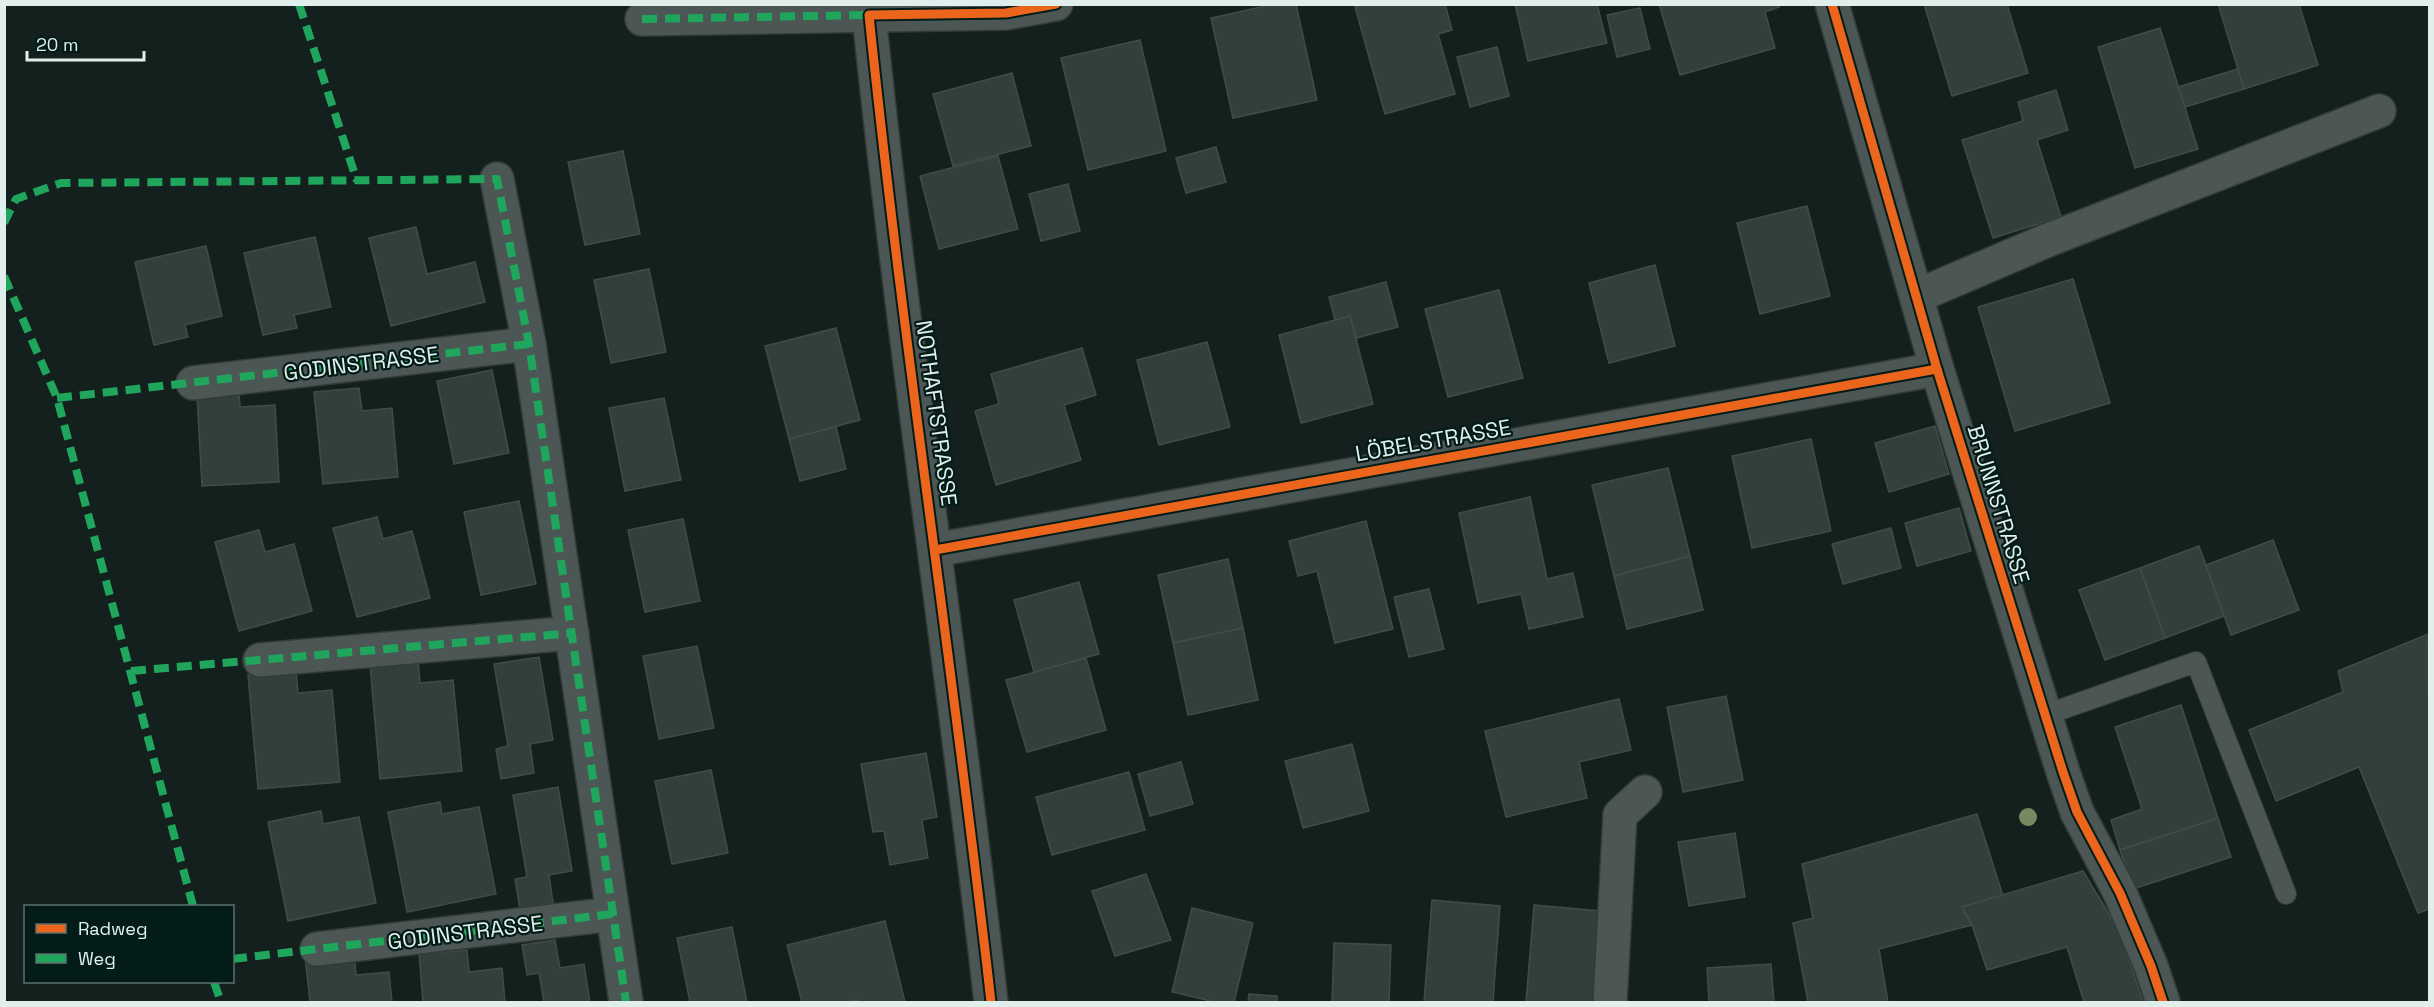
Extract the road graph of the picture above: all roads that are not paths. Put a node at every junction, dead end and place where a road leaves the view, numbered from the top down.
1 (1056, 4) edge
2 (1832, 4) edge
3 (868, 15) junction
4 (642, 19) dead end
5 (2379, 111) dead end
6 (497, 179) dead end
7 (1917, 296) junction
8 (529, 344) junction
9 (1937, 369) junction
10 (193, 382) dead end
11 (935, 550) junction
12 (572, 633) junction
13 (260, 660) dead end
14 (2045, 715) junction
15 (1645, 792) dead end
16 (2286, 894) dead end
17 (613, 915) junction
18 (317, 949) dead end
19 (626, 1002) edge
20 (990, 1002) edge
21 (1610, 1002) edge
22 (2163, 1002) edge

1 - 3 street
2 - 7 street, BRUNNSTRASSE
3 - 4 street
3 - 11 street, NOTHAFTSTRASSE
5 - 7 street
6 - 8 street
7 - 9 street, BRUNNSTRASSE
8 - 10 street, GODINSTRASSE
8 - 12 street
9 - 11 street, LÖBELSTRASSE
9 - 14 street, BRUNNSTRASSE
11 - 20 street, NOTHAFTSTRASSE
12 - 13 street
12 - 17 street
14 - 16 lane
14 - 22 street, BRUNNSTRASSE
15 - 21 street
17 - 18 street, GODINSTRASSE
17 - 19 street

